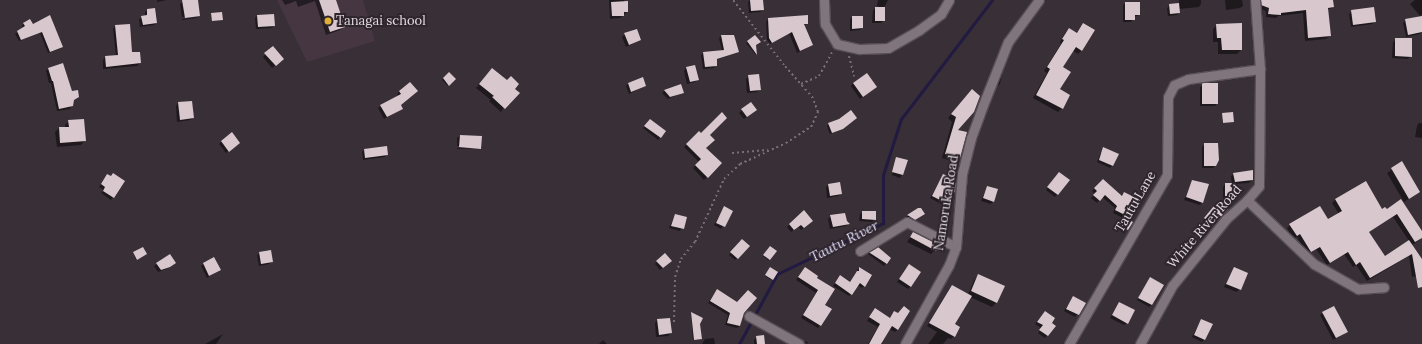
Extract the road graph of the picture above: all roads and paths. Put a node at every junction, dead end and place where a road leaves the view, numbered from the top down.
1 (733, 0) edge
2 (824, 0) edge
3 (949, 0) edge
4 (1039, 0) edge
5 (1255, 0) edge
6 (841, 45) junction
7 (1260, 70) junction
8 (854, 76) dead end
9 (801, 84) junction
10 (771, 149) junction
11 (732, 153) dead end
12 (1247, 200) junction
13 (956, 247) junction
14 (860, 251) dead end
15 (1384, 287) dead end
16 (749, 316) dead end
17 (674, 322) dead end
18 (799, 344) edge
19 (905, 344) edge
20 (1069, 344) edge
21 (1140, 344) edge

1 - 9 path
2 - 6 street
3 - 6 street
4 - 13 street, Namoruka Road
5 - 7 street, White River Road
6 - 8 path
6 - 9 path
7 - 12 street, White River Road
7 - 20 street, Tautu Lane
9 - 10 path
10 - 11 path
10 - 17 path
12 - 15 street
12 - 21 street, White River Road
13 - 14 street
13 - 19 street, Namoruka Road
16 - 18 street

